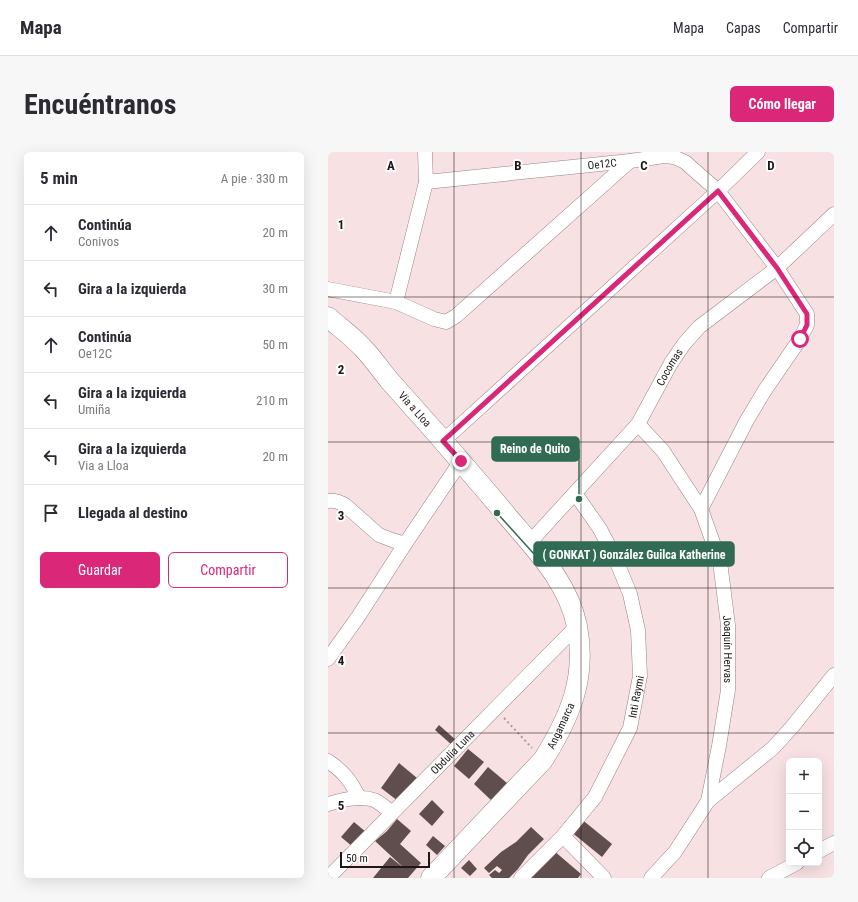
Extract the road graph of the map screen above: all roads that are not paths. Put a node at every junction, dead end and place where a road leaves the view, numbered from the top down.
1 (424, 152) edge
2 (758, 152) edge
3 (630, 161) junction
4 (426, 182) junction
5 (718, 191) junction
6 (834, 214) edge
7 (777, 268) junction
8 (328, 289) edge
9 (396, 302) junction
10 (328, 317) edge
11 (638, 424) junction
12 (443, 441) junction
13 (461, 461) junction
14 (574, 494) junction
15 (328, 502) edge
16 (701, 509) junction
17 (530, 542) junction
18 (405, 544) junction
19 (577, 626) junction
20 (328, 659) edge
21 (834, 675) edge
22 (328, 762) edge
23 (359, 798) junction
24 (708, 801) junction
25 (328, 804) edge
26 (392, 813) junction
27 (564, 836) junction
28 (834, 843) edge
29 (822, 849) edge
30 (791, 866) edge
31 (328, 878) edge
32 (431, 878) edge
33 (521, 878) edge
34 (604, 878) edge
35 (651, 878) edge
36 (769, 878) edge

1 - 4 street
2 - 5 street
3 - 4 street, Oe12C
3 - 5 street, Oe12C
3 - 9 street
4 - 9 street
5 - 7 street, Oe12C
5 - 12 street
6 - 7 street, Cocomas
7 - 11 street, Cocomas
7 - 16 street, Oe12C
8 - 9 street
10 - 12 street, Via a Lloa
11 - 14 street, Cocomas
11 - 16 street, Joaquín Hervas
12 - 13 street, Via a Lloa
13 - 17 street, Via a Lloa
13 - 18 street
14 - 17 street, Cocomas
14 - 27 street, Inti Raymi
15 - 18 street
16 - 24 street, Joaquín Hervas
17 - 19 street, Angamarca
18 - 20 street
19 - 26 street, Obdulia Luna
19 - 32 street, Angamarca
21 - 24 street
22 - 23 street
23 - 25 street
23 - 26 street
24 - 35 street, Joaquín Hervas
26 - 31 street, Obdulia Luna
27 - 33 street, Inti Raymi
27 - 34 street
28 - 29 street
30 - 36 street

